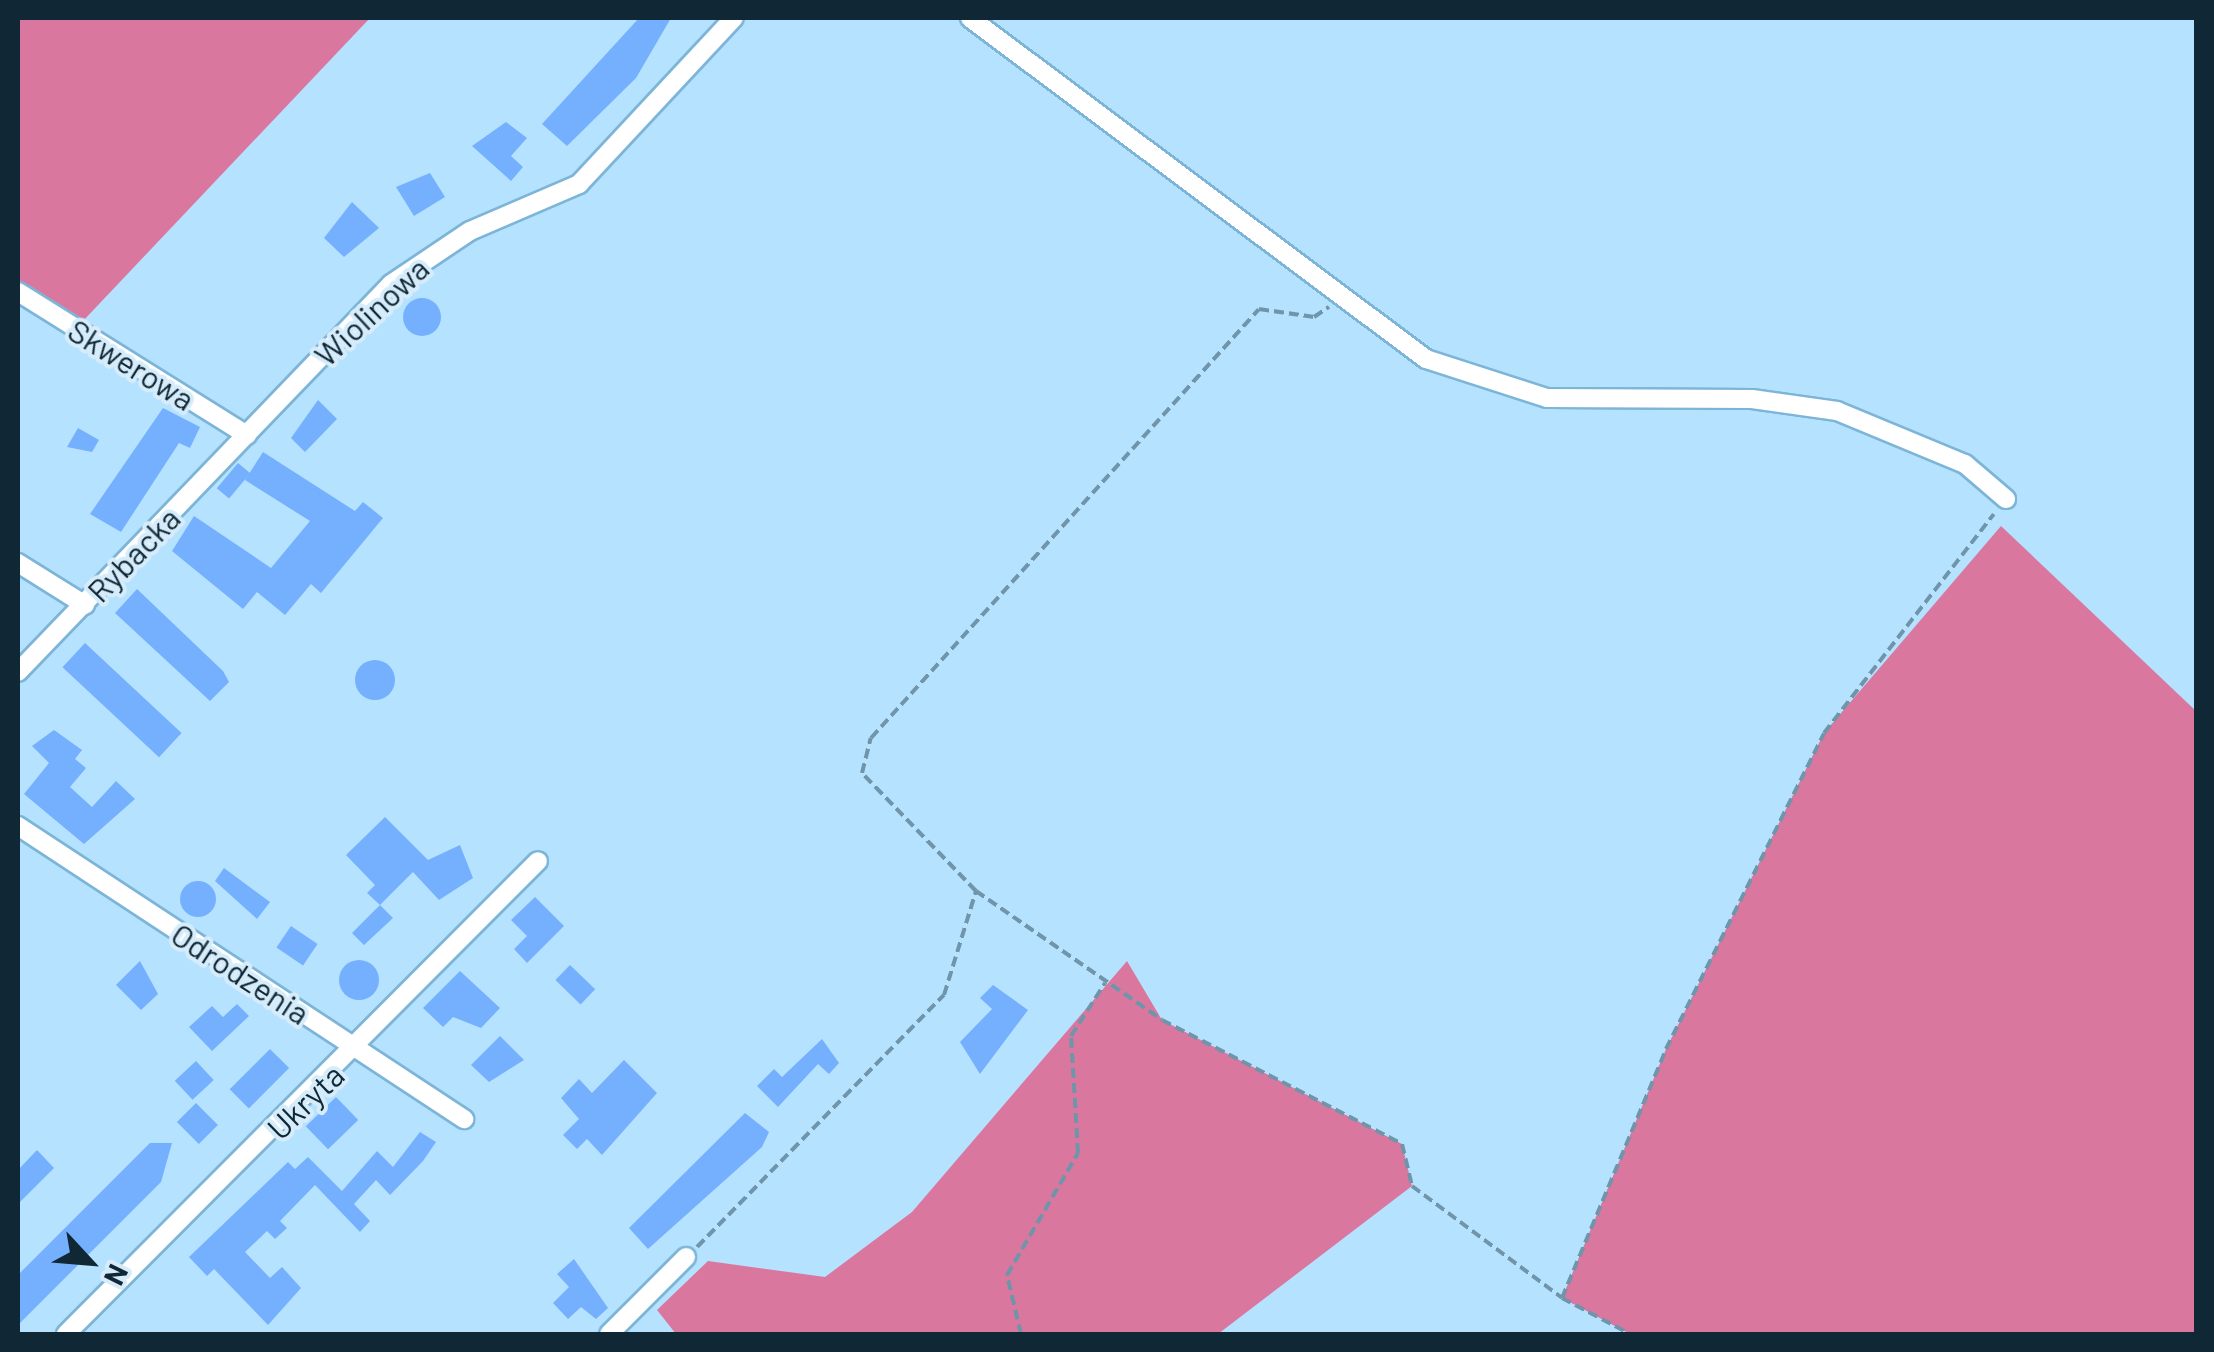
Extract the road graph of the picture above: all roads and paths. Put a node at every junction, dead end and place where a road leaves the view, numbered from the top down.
1 (734, 18) edge
2 (970, 18) edge
3 (18, 292) edge
4 (1336, 298) junction
5 (247, 435) junction
6 (2006, 500) joint
7 (18, 564) edge
8 (85, 605) junction
9 (18, 672) edge
10 (18, 826) edge
11 (538, 862) dead end
12 (976, 891) junction
13 (1104, 983) junction
14 (358, 1049) junction
15 (464, 1118) dead end
16 (686, 1258) joint
17 (1562, 1298) junction
18 (66, 1334) edge
19 (610, 1334) edge
20 (1022, 1334) edge
21 (1630, 1334) edge

1 - 5 street, Wiolinowa
2 - 4 street
3 - 5 street, Skwerowa
4 - 6 street
4 - 12 path
5 - 8 street, Rybacka
6 - 17 path
7 - 8 street
8 - 9 street, Rybacka
10 - 14 street, Odrodzenia
11 - 14 street, Ukryta
12 - 13 path
12 - 16 path
13 - 17 path
13 - 20 path
14 - 15 street, Odrodzenia
14 - 18 street, Ukryta
16 - 19 street
17 - 21 path

